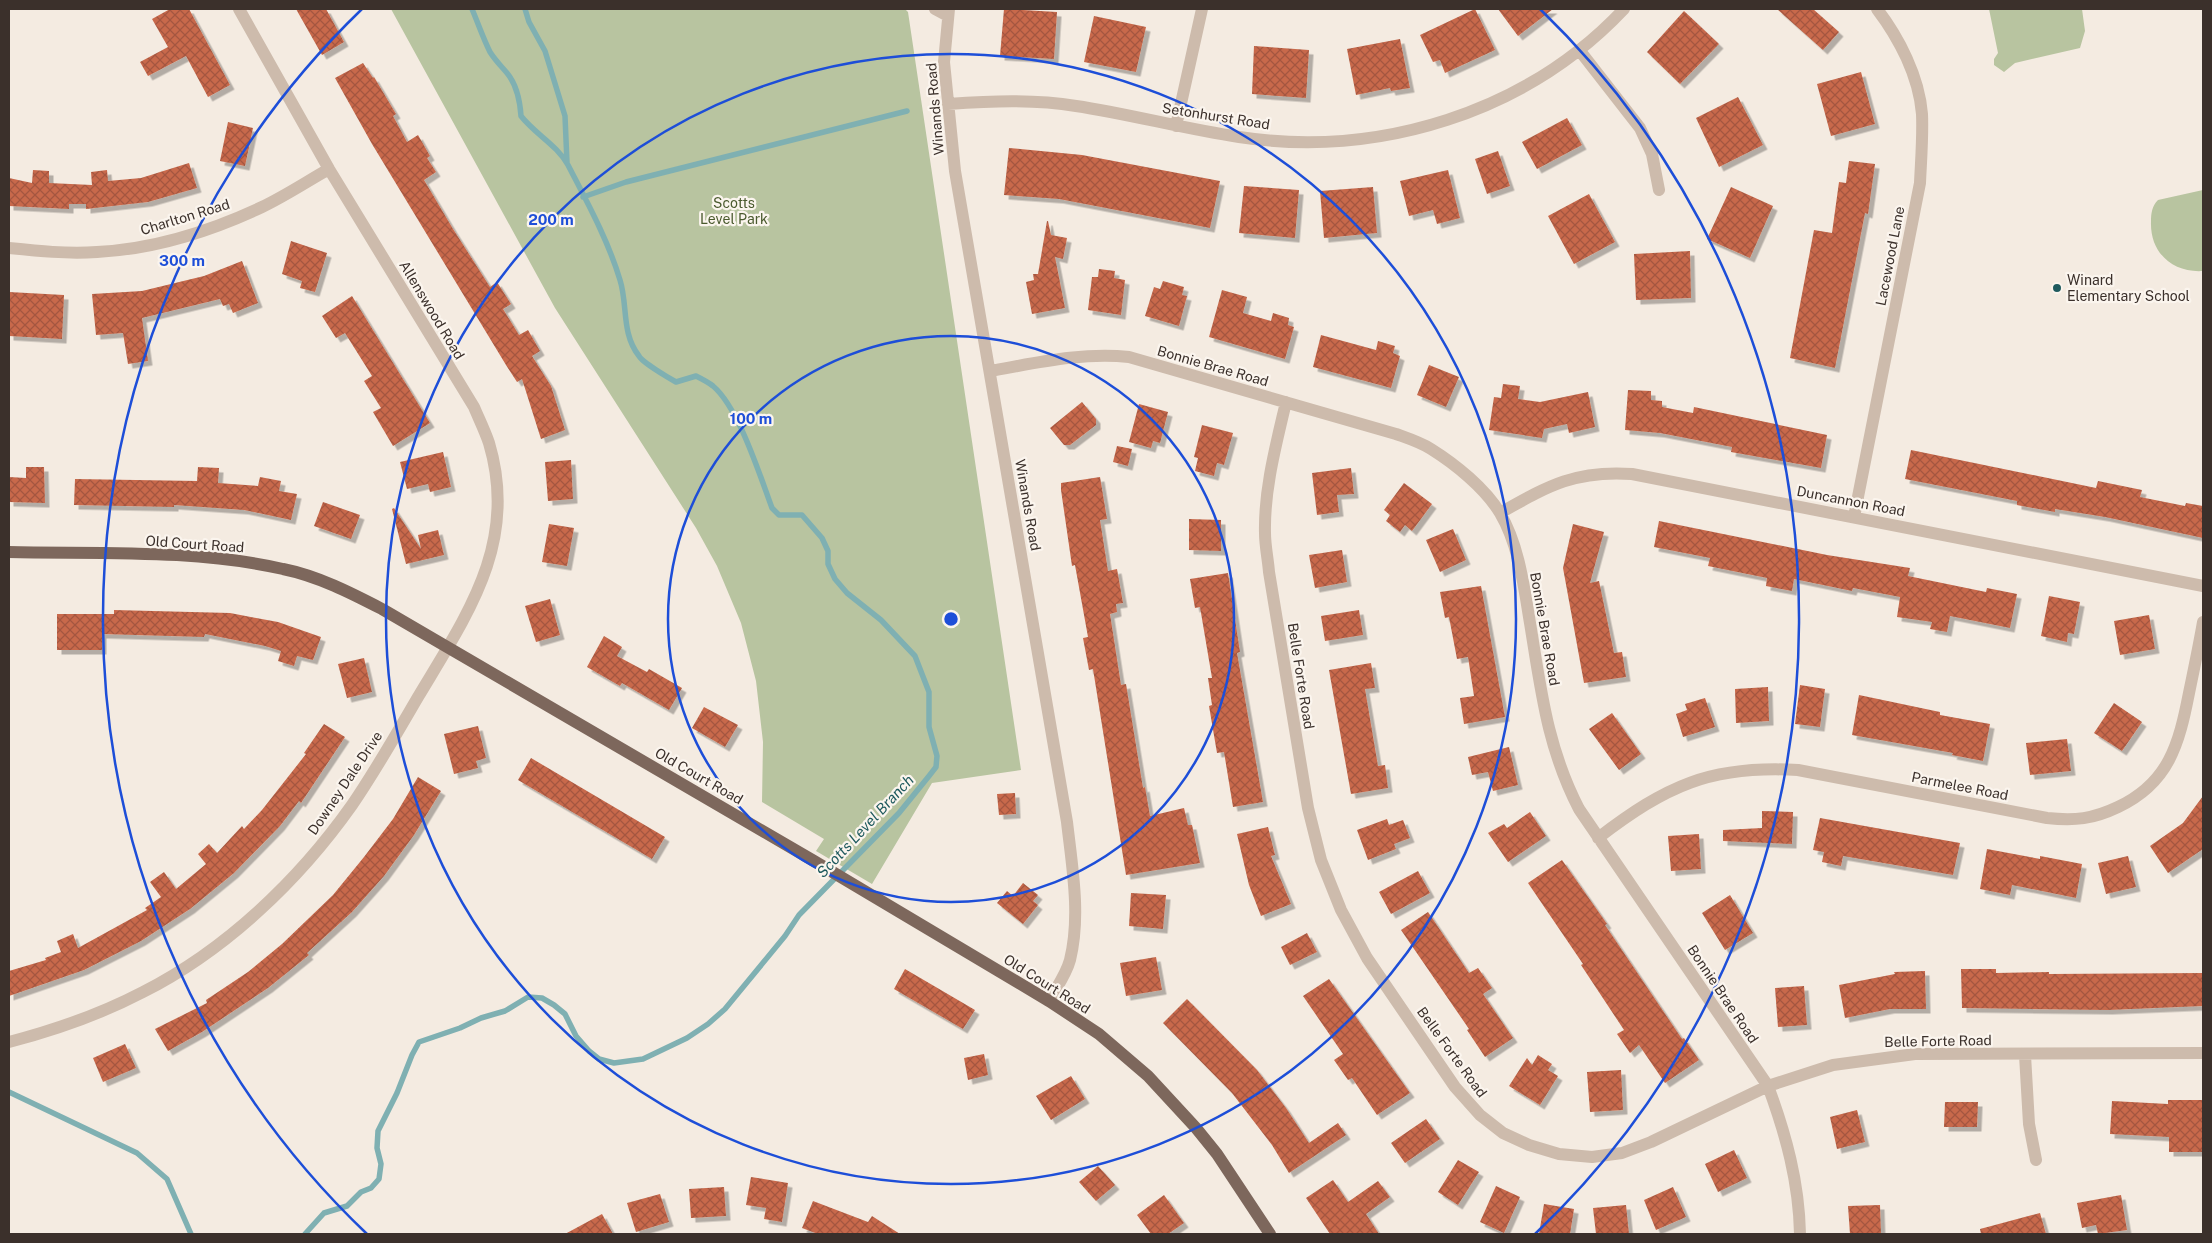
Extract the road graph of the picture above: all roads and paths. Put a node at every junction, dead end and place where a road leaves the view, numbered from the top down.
1 (239, 9) edge
2 (935, 9) edge
3 (1202, 9) edge
4 (1624, 9) edge
5 (1877, 9) edge
6 (949, 12) edge
7 (1580, 51) junction
8 (948, 104) junction
9 (1176, 126) junction
10 (329, 170) junction
11 (1659, 190) dead end
12 (9, 248) edge
13 (990, 371) junction
14 (1286, 402) junction
15 (1500, 513) junction
16 (1854, 517) junction
17 (9, 552) edge
18 (2203, 586) edge
19 (2203, 622) edge
20 (448, 646) junction
21 (1598, 838) junction
22 (1048, 1001) junction
23 (9, 1042) edge
24 (2203, 1053) edge
25 (2025, 1055) junction
26 (1768, 1086) junction
27 (2036, 1160) dead end
28 (1270, 1234) edge
29 (1800, 1234) edge

1 - 10 street, Allenswood Road
2 - 6 street
3 - 9 street
4 - 7 street, Setonhurst Road
5 - 16 street, Lacewood Lane
6 - 8 street, Winands Road
7 - 9 street, Setonhurst Road
7 - 11 street
8 - 9 street, Setonhurst Road
8 - 13 street, Winands Road
10 - 12 street, Charlton Road
10 - 20 street, Allenswood Road
13 - 14 street, Bonnie Brae Road
13 - 22 street, Winands Road
14 - 15 street, Bonnie Brae Road
14 - 26 street, Belle Forte Road
15 - 16 street, Duncannon Road
15 - 21 street, Bonnie Brae Road
16 - 18 street, Duncannon Road
17 - 20 main road, Old Court Road
19 - 21 street, Parmelee Road
20 - 22 main road, Old Court Road
20 - 23 street, Downey Dale Drive
21 - 26 street, Bonnie Brae Road
22 - 28 main road, Old Court Road
24 - 25 street, Belle Forte Road
25 - 26 street, Belle Forte Road
25 - 27 street
26 - 29 street, Bonnie Brae Road

